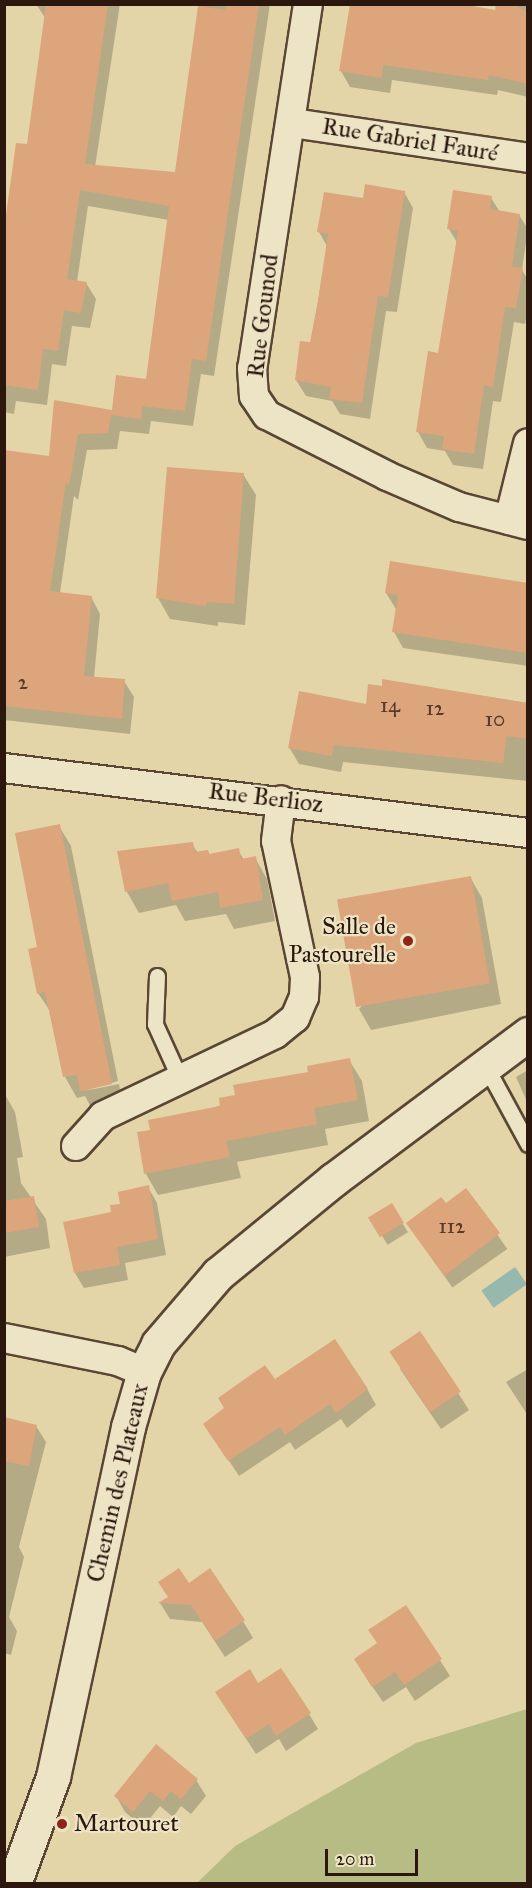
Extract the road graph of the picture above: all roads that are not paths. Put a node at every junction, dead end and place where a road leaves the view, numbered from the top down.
1 (308, 4) edge
2 (292, 123) junction
3 (528, 158) edge
4 (528, 444) edge
5 (518, 523) edge
6 (4, 768) edge
7 (281, 800) junction
8 (528, 833) edge
9 (158, 976) dead end
10 (528, 1034) edge
11 (484, 1064) junction
12 (180, 1079) junction
13 (528, 1144) edge
14 (76, 1146) dead end
15 (4, 1338) edge
16 (144, 1372) junction
17 (14, 1884) edge

1 - 2 street, Rue Gounod
2 - 3 street, Rue Gabriel Fauré
2 - 5 street, Rue Gounod
4 - 5 street
6 - 7 street, Rue Berlioz
7 - 8 street, Rue Berlioz
7 - 12 street
9 - 12 lane
10 - 11 street, Chemin des Plateaux
11 - 13 lane
11 - 16 street, Chemin des Plateaux
12 - 14 street
15 - 16 street
16 - 17 street, Chemin des Plateaux

